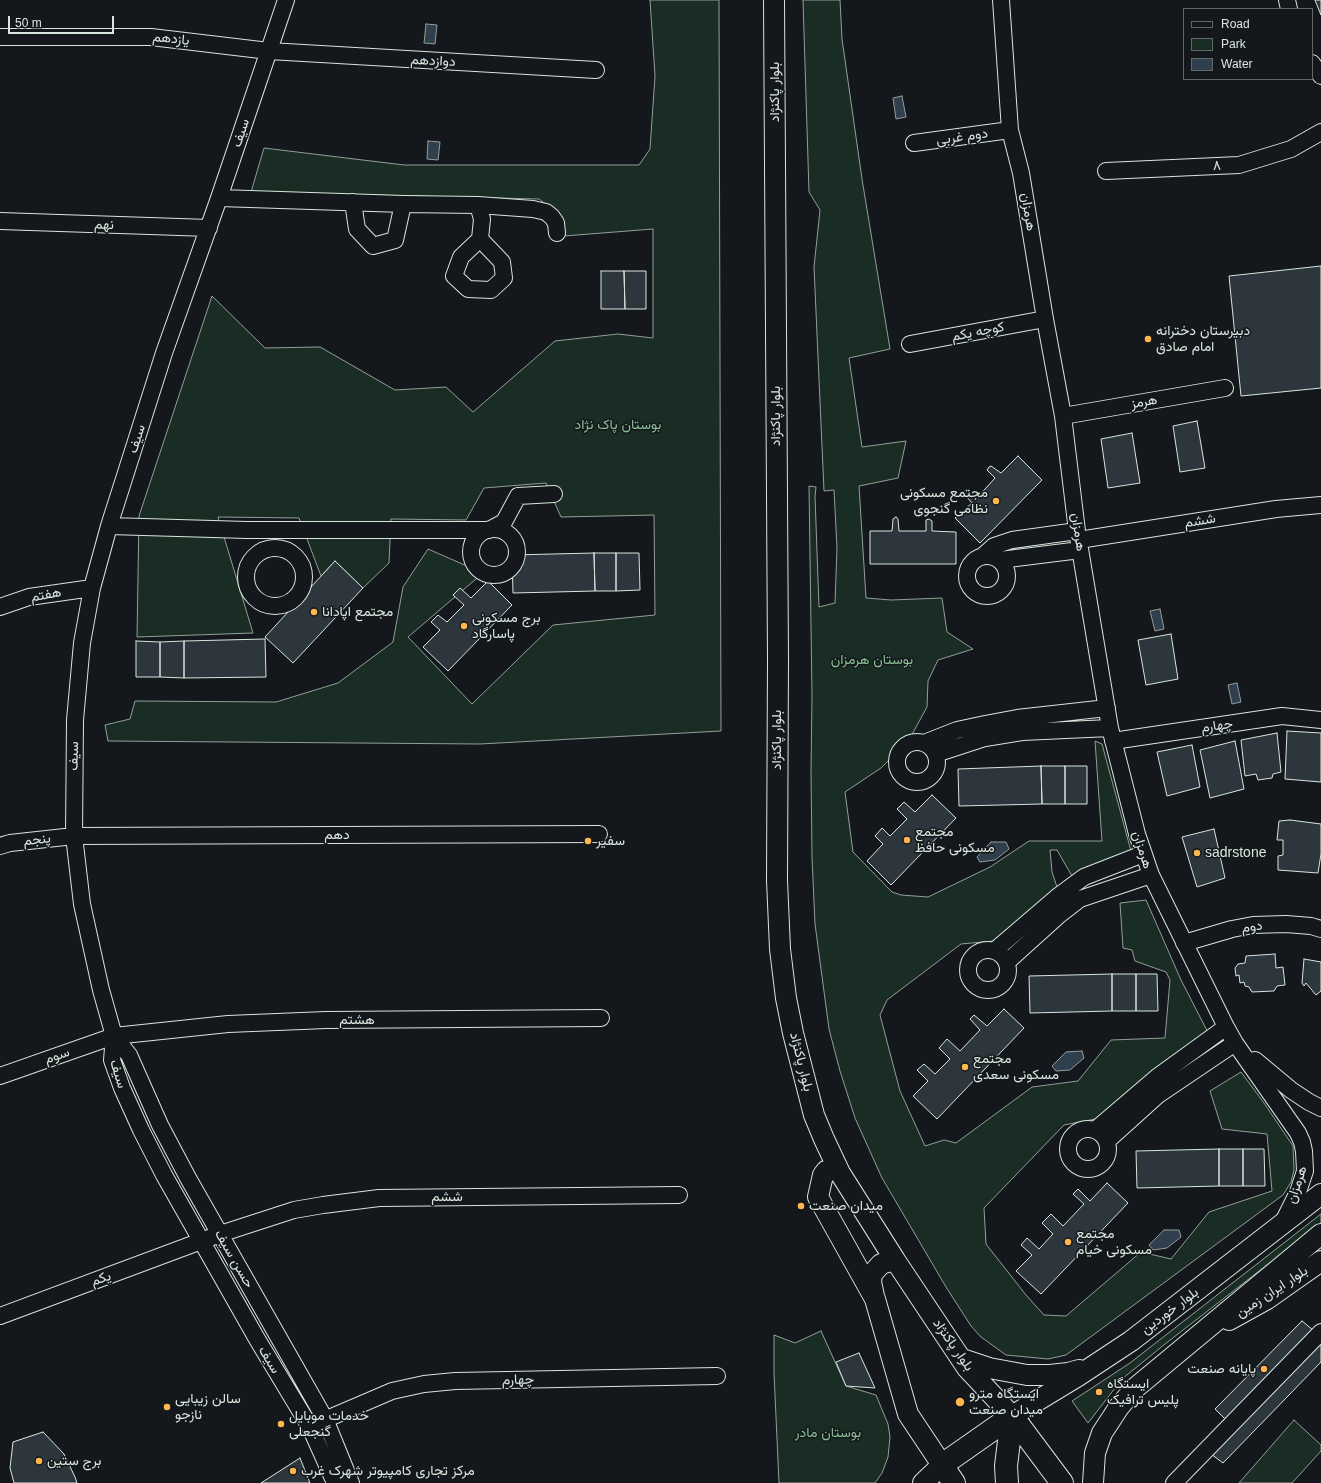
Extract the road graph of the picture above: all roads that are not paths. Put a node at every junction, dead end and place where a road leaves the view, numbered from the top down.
1 (286, 0) edge
2 (774, 0) edge
3 (1001, 0) edge
4 (0, 37) edge
5 (269, 51) junction
6 (1313, 64) edge
7 (596, 70) dead end
8 (1321, 76) edge
9 (1010, 130) junction
10 (1321, 132) edge
11 (914, 143) dead end
12 (1106, 171) dead end
13 (219, 198) junction
14 (353, 202) junction
15 (404, 204) junction
16 (478, 205) junction
17 (0, 221) edge
18 (209, 228) junction
19 (557, 233) dead end
20 (480, 239) dead end
21 (1045, 319) junction
22 (910, 344) dead end
23 (1225, 388) dead end
24 (1063, 416) junction
25 (554, 494) dead end
26 (1321, 505) edge
27 (109, 526) junction
28 (247, 530) junction
29 (1079, 540) junction
30 (258, 553) dead end
31 (984, 556) junction
32 (1000, 560) junction
33 (92, 588) junction
34 (0, 607) edge
35 (1107, 708) junction
36 (1321, 720) edge
37 (1019, 725) junction
38 (1112, 734) junction
39 (924, 743) junction
40 (936, 754) junction
41 (599, 834) dead end
42 (74, 836) junction
43 (0, 846) edge
44 (1143, 854) junction
45 (1151, 875) junction
46 (1076, 893) junction
47 (1321, 929) edge
48 (1184, 943) junction
49 (994, 951) junction
50 (1007, 962) junction
51 (601, 1018) dead end
52 (1226, 1027) junction
53 (114, 1036) junction
54 (1236, 1043) junction
55 (1176, 1072) junction
56 (0, 1076) edge
57 (1321, 1108) edge
58 (1095, 1130) junction
59 (1107, 1142) junction
60 (840, 1173) junction
61 (1321, 1194) edge
62 (678, 1195) dead end
63 (1281, 1226) junction
64 (220, 1234) junction
65 (1321, 1234) edge
66 (201, 1242) junction
67 (895, 1260) junction
68 (1316, 1266) edge
69 (875, 1299) junction
70 (0, 1316) edge
71 (1321, 1332) edge
72 (1202, 1333) junction
73 (962, 1359) junction
74 (1100, 1362) junction
75 (717, 1376) dead end
76 (1012, 1416) junction
77 (325, 1419) junction
78 (310, 1426) junction
79 (942, 1465) junction
80 (335, 1483) edge
81 (351, 1483) edge
82 (924, 1483) edge
83 (954, 1483) edge
84 (1007, 1483) edge
85 (1062, 1483) edge
86 (1093, 1483) edge
87 (1174, 1483) edge

1 - 5 street, سیف
2 - 60 main road, بلوار پاکنژاد
3 - 9 street, هرمزان
4 - 5 street, یازدهم
5 - 7 street, دوازدهم
5 - 13 street, سیف
6 - 8 street
9 - 11 street, دوم غربی
9 - 21 street, هرمزان
10 - 12 street, ۸
13 - 14 street
13 - 18 street, سیف
14 - 15 street
14 - 15 street
15 - 16 street
16 - 19 street
16 - 20 street
17 - 18 street, نهم
18 - 27 street, سیف
21 - 22 street, کوچه یکم
21 - 24 street, هرمزان
23 - 24 street, هرمز
24 - 29 street, هرمزان
25 - 28 street
26 - 29 street, ششم
27 - 28 street
27 - 33 street, سیف
28 - 30 street
29 - 31 street
29 - 32 street
29 - 35 street, هرمزان
31 - 32 street
31 - 32 street
33 - 34 street, هفتم
33 - 42 street, سیف
35 - 37 street
35 - 38 street, هرمزان
36 - 38 street, چهارم
37 - 38 street, چهارم
37 - 39 street
37 - 40 street
38 - 44 street, هرمزان
39 - 40 street
39 - 40 street
41 - 42 street, دهم
42 - 43 street, پنجم
42 - 53 street, سیف
44 - 45 street, هرمزان
44 - 46 street
45 - 46 street
45 - 48 street, هرمزان
46 - 49 street
46 - 50 street
47 - 48 street, دوم
48 - 52 street, هرمزان
49 - 50 street
49 - 50 street
51 - 53 street, هشتم
52 - 54 street, هرمزان
52 - 55 street
53 - 56 street, سوم
53 - 64 street, حسن سیف
53 - 66 street, سیف
54 - 55 street
54 - 57 street, هرمزان
54 - 63 street, هرمزان
55 - 58 street
55 - 59 street
58 - 59 street
58 - 59 street
60 - 67 main road, بلوار پاکنژاد
60 - 69 main road
61 - 63 main road, بلوار خوردین
62 - 64 street, ششم
63 - 74 main road, بلوار خوردین
64 - 66 street, ششم
64 - 77 street, حسن سیف
65 - 72 main road
66 - 70 street, یکم
66 - 78 street, سیف
67 - 69 main road
67 - 73 main road, بلوار پاکنژاد
68 - 72 main road, بلوار ایران زمین
69 - 79 main road
71 - 87 street
72 - 86 main road
73 - 74 main road
73 - 76 main road, بلوار پاکنژاد
74 - 76 main road, بلوار خوردین
75 - 77 street, چهارم
76 - 79 highway
76 - 84 highway
76 - 85 highway
77 - 78 street, چهارم
77 - 81 street, حسن سیف
78 - 80 street, سیف
79 - 82 main road
79 - 83 highway

